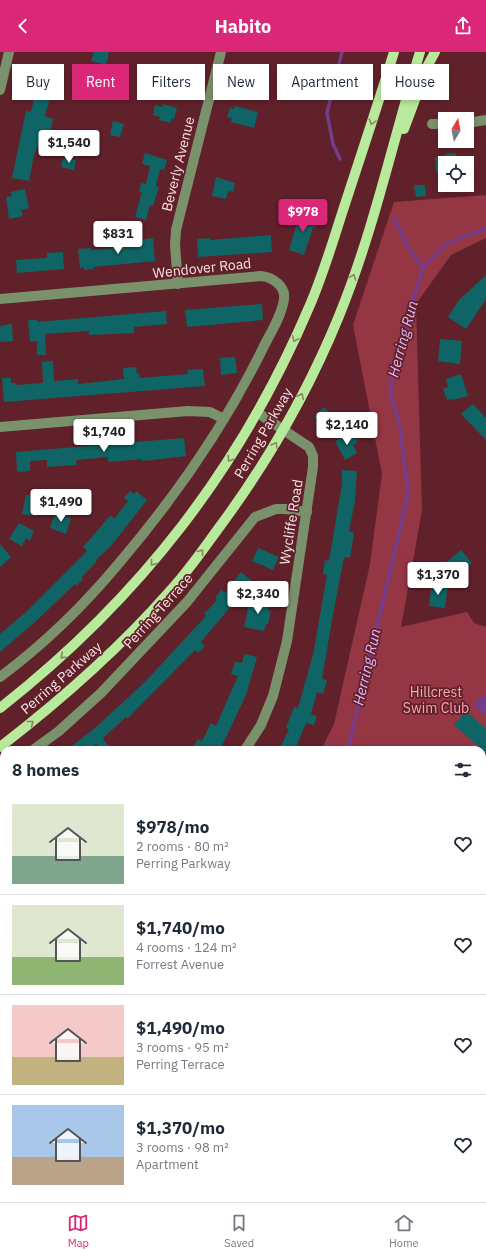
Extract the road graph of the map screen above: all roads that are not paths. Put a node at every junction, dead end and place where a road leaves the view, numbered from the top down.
1 (9, 52) edge
2 (221, 52) edge
3 (389, 52) edge
4 (394, 52) edge
5 (420, 52) edge
6 (435, 52) edge
7 (387, 64) edge
8 (390, 64) edge
9 (0, 90) edge
10 (381, 94) edge
11 (486, 120) edge
12 (474, 122) edge
13 (432, 124) dead end
14 (438, 124) edge
15 (383, 183) junction
16 (178, 284) junction
17 (0, 300) edge
18 (258, 413) junction
19 (224, 419) junction
20 (0, 427) edge
21 (283, 431) junction
22 (307, 512) junction
23 (0, 677) edge
24 (0, 708) edge
25 (1, 746) edge
26 (38, 746) edge
27 (248, 746) edge

1 - 9 street
2 - 16 street, Beverly Avenue
3 - 7 main road
4 - 8 main road, Perring Parkway
5 - 15 main road, Perring Parkway
6 - 15 main road
10 -> 18 main road, Perring Parkway
11 - 12 street
13 - 14 street
21 -> 15 main road, Perring Parkway
16 - 17 street, Wendover Road
16 - 19 street, Wendover Road
18 - 21 street, Wycliffe Road
18 -> 24 main road, Perring Parkway
19 - 20 street
19 - 23 street
21 - 22 street, Wycliffe Road
25 -> 21 main road, Perring Parkway
22 - 26 street, Perring Terrace
22 - 27 street, Wycliffe Road

